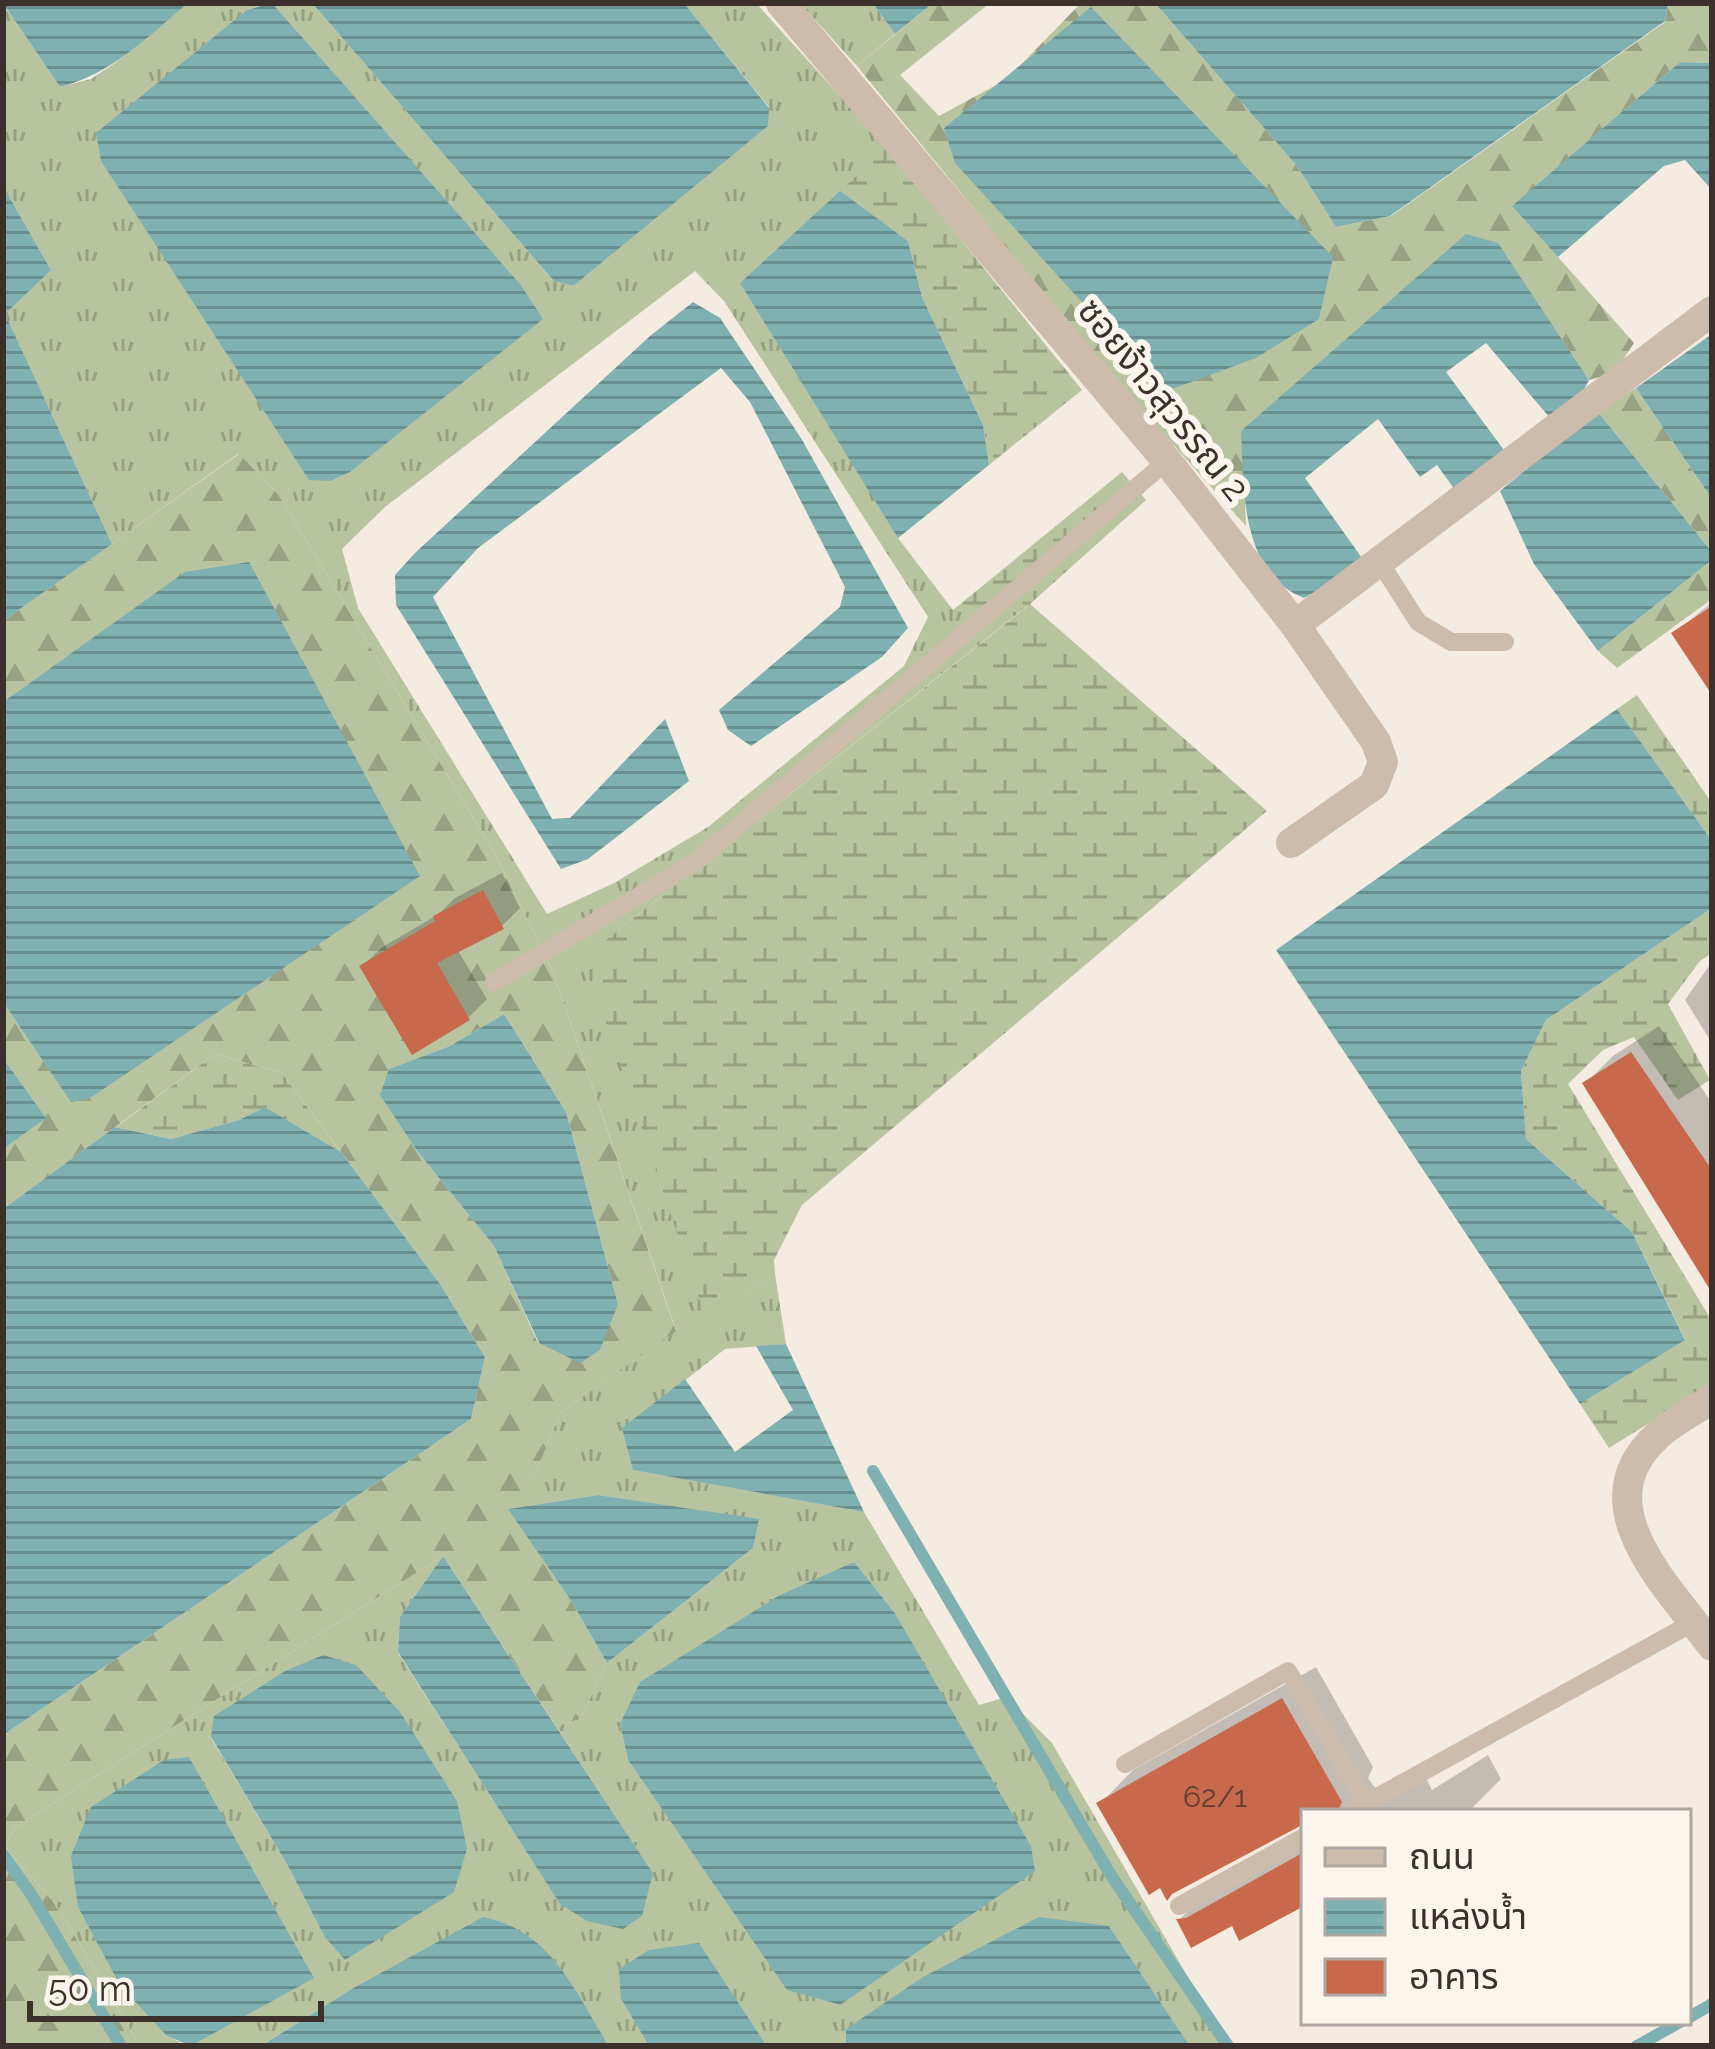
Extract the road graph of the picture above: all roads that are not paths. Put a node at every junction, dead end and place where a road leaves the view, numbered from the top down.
1 (781, 3) edge
2 (1712, 311) edge
3 (1167, 461) junction
4 (1381, 564) junction
5 (1295, 625) junction
6 (1505, 642) dead end
7 (1291, 844) dead end
8 (494, 982) dead end
9 (1712, 1400) edge
10 (1703, 1634) edge
11 (1125, 1764) dead end
12 (1358, 1807) edge
13 (1301, 1839) edge
14 (1179, 1906) dead end

1 - 3 street, ซอยง้าวสุวรรณ 2
2 - 4 street
3 - 5 street, ซอยง้าวสุวรรณ 2
3 - 8 lane
4 - 5 street
4 - 6 lane
5 - 7 street, ซอยง้าวสุวรรณ 2
9 - 10 street
10 - 12 lane
11 - 12 lane
13 - 14 lane

